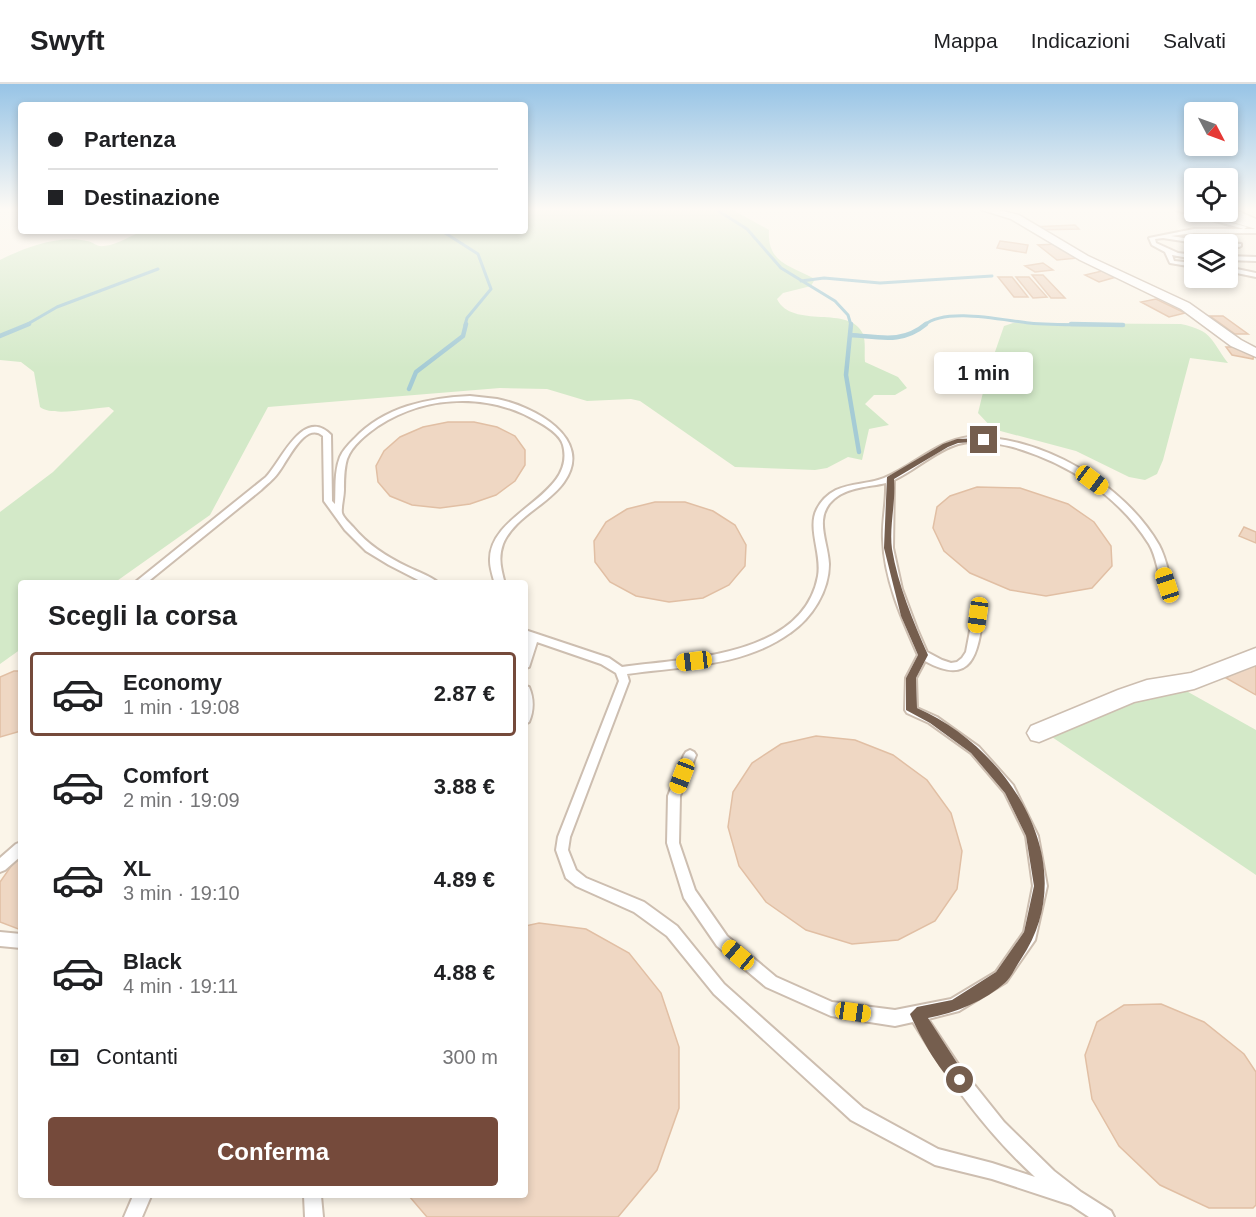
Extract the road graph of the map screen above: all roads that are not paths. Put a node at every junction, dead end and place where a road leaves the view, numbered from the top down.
1 (1094, 263) edge
2 (1238, 271) edge
3 (1256, 274) edge
4 (1256, 353) edge
5 (890, 478) junction
6 (338, 513) junction
7 (143, 580) edge
8 (427, 580) edge
9 (498, 580) edge
10 (1167, 585) dead end
11 (978, 615) dead end
12 (528, 632) edge
13 (923, 655) junction
14 (1256, 656) edge
15 (620, 671) junction
16 (1039, 733) dead end
17 (690, 755) dead end
18 (18, 851) edge
19 (0, 866) edge
20 (0, 939) edge
21 (18, 941) edge
22 (917, 1014) junction
23 (1070, 1197) junction
24 (141, 1198) edge
25 (314, 1198) edge
26 (133, 1217) edge
27 (314, 1217) edge
28 (1105, 1217) edge

1 - 4 street
2 - 3 lane
5 - 10 lane
5 - 13 lane
5 - 15 lane
6 - 7 lane
6 - 8 lane
6 - 9 lane
11 - 13 lane
12 - 15 lane
13 - 22 lane
14 - 16 street
15 - 23 lane
17 - 22 lane
18 - 19 lane
20 - 21 lane
22 - 23 lane
23 - 28 lane
24 - 26 lane
25 - 27 lane

